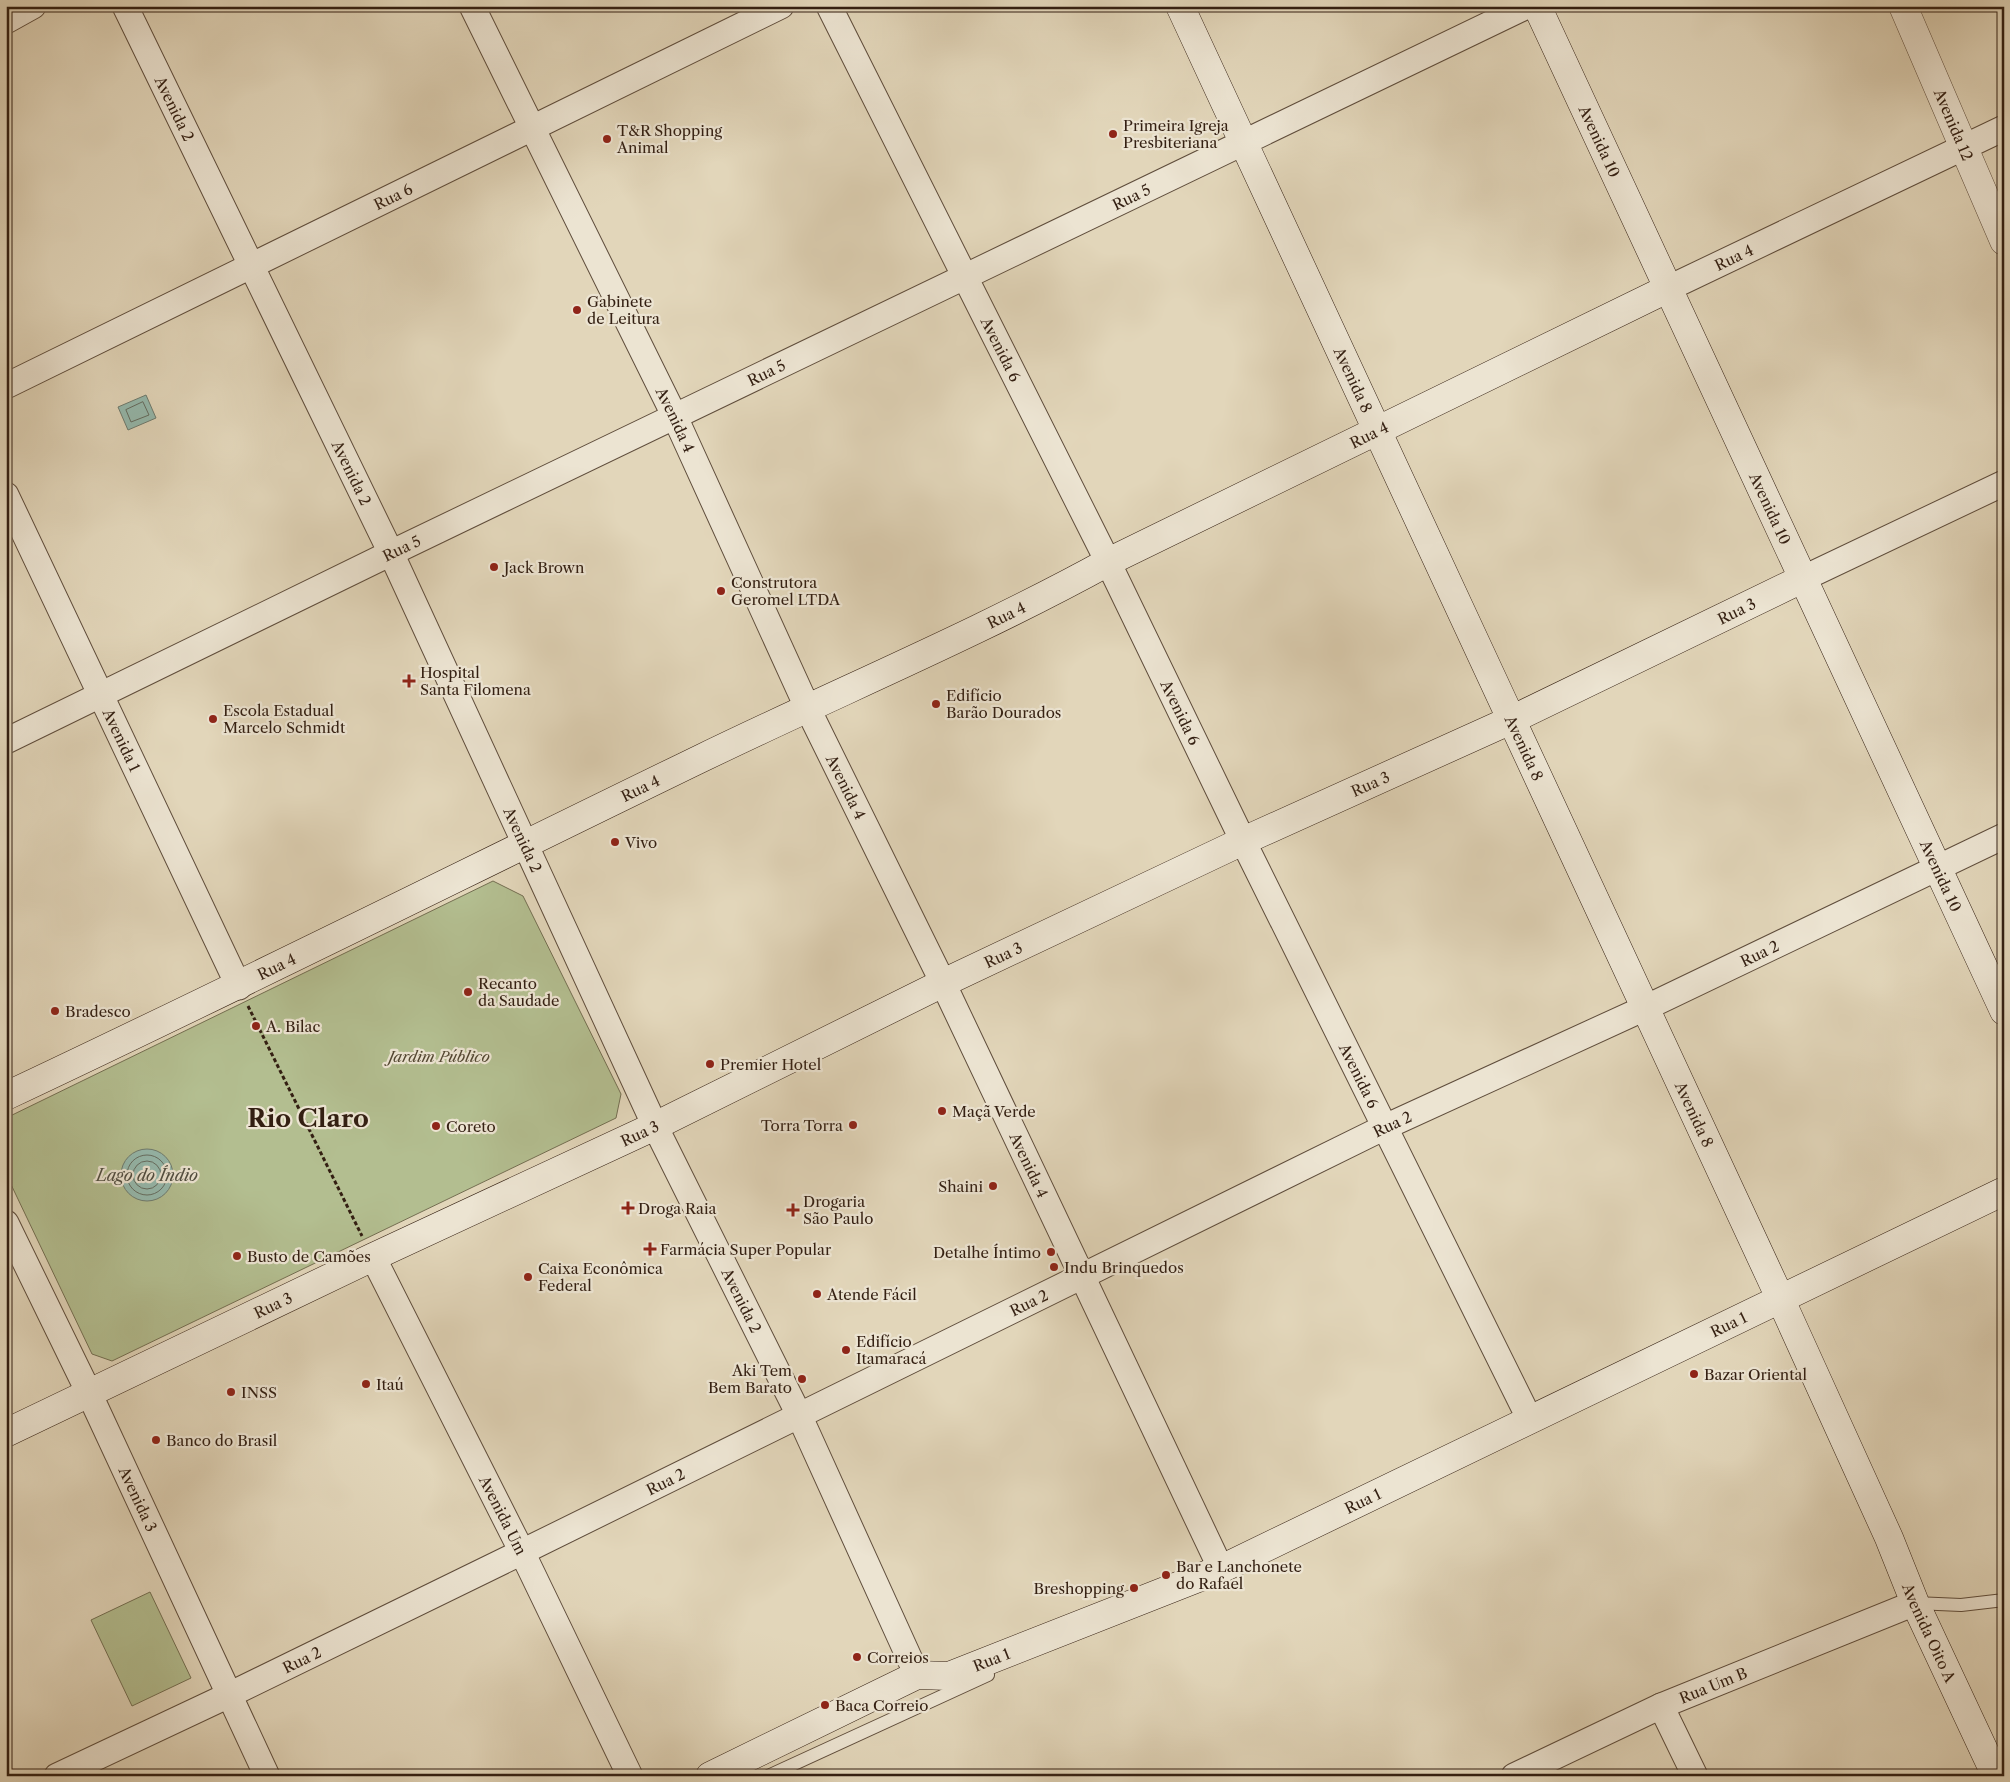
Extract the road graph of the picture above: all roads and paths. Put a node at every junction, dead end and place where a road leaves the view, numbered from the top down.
1 (33, 6) edge
2 (125, 6) edge
3 (472, 6) edge
4 (781, 6) edge
5 (829, 6) edge
6 (1180, 6) edge
7 (1527, 6) edge
8 (1537, 6) edge
9 (1903, 6) edge
10 (6, 20) edge
11 (2004, 128) edge
12 (532, 131) junction
13 (1243, 142) junction
14 (1964, 148) junction
15 (2004, 241) edge
16 (251, 266) junction
17 (967, 277) junction
18 (1667, 289) junction
19 (6, 386) edge
20 (675, 418) junction
21 (1376, 429) junction
22 (2004, 483) edge
23 (6, 495) edge
24 (390, 553) junction
25 (1108, 562) junction
26 (1802, 579) junction
27 (101, 695) junction
28 (807, 707) junction
29 (1511, 720) junction
30 (6, 741) edge
31 (2004, 836) edge
32 (1242, 841) junction
33 (523, 844) junction
34 (1938, 869) junction
35 (943, 983) junction
36 (239, 986) junction
37 (1645, 1008) junction
38 (2004, 1011) edge
39 (6, 1096) edge
40 (655, 1126) junction
41 (1385, 1128) junction
42 (2004, 1191) edge
43 (6, 1223) edge
44 (373, 1257) junction
45 (1082, 1276) junction
46 (1780, 1298) junction
47 (89, 1393) junction
48 (799, 1415) junction
49 (1529, 1418) junction
50 (6, 1433) edge
51 (1866, 1489) joint
52 (522, 1552) junction
53 (1221, 1569) junction
54 (1152, 1596) junction
55 (2004, 1600) edge
56 (1915, 1603) junction
57 (917, 1675) junction
58 (228, 1695) junction
59 (1662, 1706) junction
60 (57, 1776) edge
61 (267, 1776) edge
62 (630, 1776) edge
63 (710, 1776) edge
64 (768, 1776) edge
65 (1514, 1776) edge
66 (1695, 1776) edge
67 (1996, 1776) edge

1 - 10 street
2 - 16 street, Avenida 2
3 - 12 street, Avenida 4
4 - 12 street, Rua 6
5 - 17 street, Avenida 6
6 - 13 main road, Avenida 8
7 - 13 street, Rua 5
8 - 18 main road, Avenida 10
9 - 14 main road, Avenida 12
11 - 14 street, Rua 4
12 - 16 street, Rua 6
12 - 20 street, Avenida 4
13 - 17 street, Rua 5
13 - 21 main road, Avenida 8
14 - 15 main road, Avenida 12
14 - 18 street, Rua 4
16 - 19 street, Rua 6
16 - 24 street, Avenida 2
17 - 20 street, Rua 5
17 - 25 street, Avenida 6
18 - 21 main road, Rua 4
18 - 26 main road, Avenida 10
20 - 24 street, Rua 5
20 - 28 street, Avenida 4
21 - 25 main road, Rua 4
21 - 29 main road, Avenida 8
22 - 26 street, Rua 3
23 - 27 street, Avenida 1
24 - 27 street, Rua 5
24 - 33 street, Avenida 2
25 - 28 main road, Rua 4
25 - 32 street, Avenida 6
26 - 29 main road, Rua 3
26 - 34 main road, Avenida 10
27 - 30 street, Rua 5
27 - 36 street, Avenida 1
28 - 33 main road, Rua 4
28 - 35 street, Avenida 4
29 - 32 main road, Rua 3
29 - 37 main road, Avenida 8
31 - 34 street, Rua 2
32 - 35 main road, Rua 3
32 - 41 street, Avenida 6
33 - 36 main road, Rua 4
33 - 40 street, Avenida 2
34 - 37 street, Rua 2
34 - 38 main road, Avenida 10
35 - 40 main road, Rua 3
35 - 45 street, Avenida 4
36 - 39 main road, Rua 4
36 - 44 path
37 - 41 street, Rua 2
37 - 46 main road, Avenida 8
40 - 44 main road, Rua 3
40 - 48 street, Avenida 2
41 - 45 street, Rua 2
41 - 49 street, Avenida 6
42 - 46 main road, Rua 1
43 - 47 street, Avenida 3
44 - 47 main road, Rua 3
44 - 52 street, Avenida Um
45 - 48 street, Rua 2
45 - 53 street, Avenida 4
46 - 49 main road, Rua 1
46 - 51 main road, Avenida 8
47 - 50 main road, Rua 3
47 - 58 street, Avenida 3
48 - 52 street, Rua 2
48 - 57 street, Avenida 2
49 - 53 main road, Rua 1
51 - 56 main road, Avenida Oito A
52 - 58 street, Rua 2
52 - 62 street, Avenida Um
53 - 54 main road, Rua 1
54 - 57 main road, Rua 1
54 - 64 lane
55 - 56 lane
56 - 59 street, Rua Um B
56 - 67 main road, Avenida Oito A
57 - 63 main road, Rua 1
58 - 60 street, Rua 2
58 - 61 street, Avenida 3
59 - 65 street, Rua Um B
59 - 66 street

